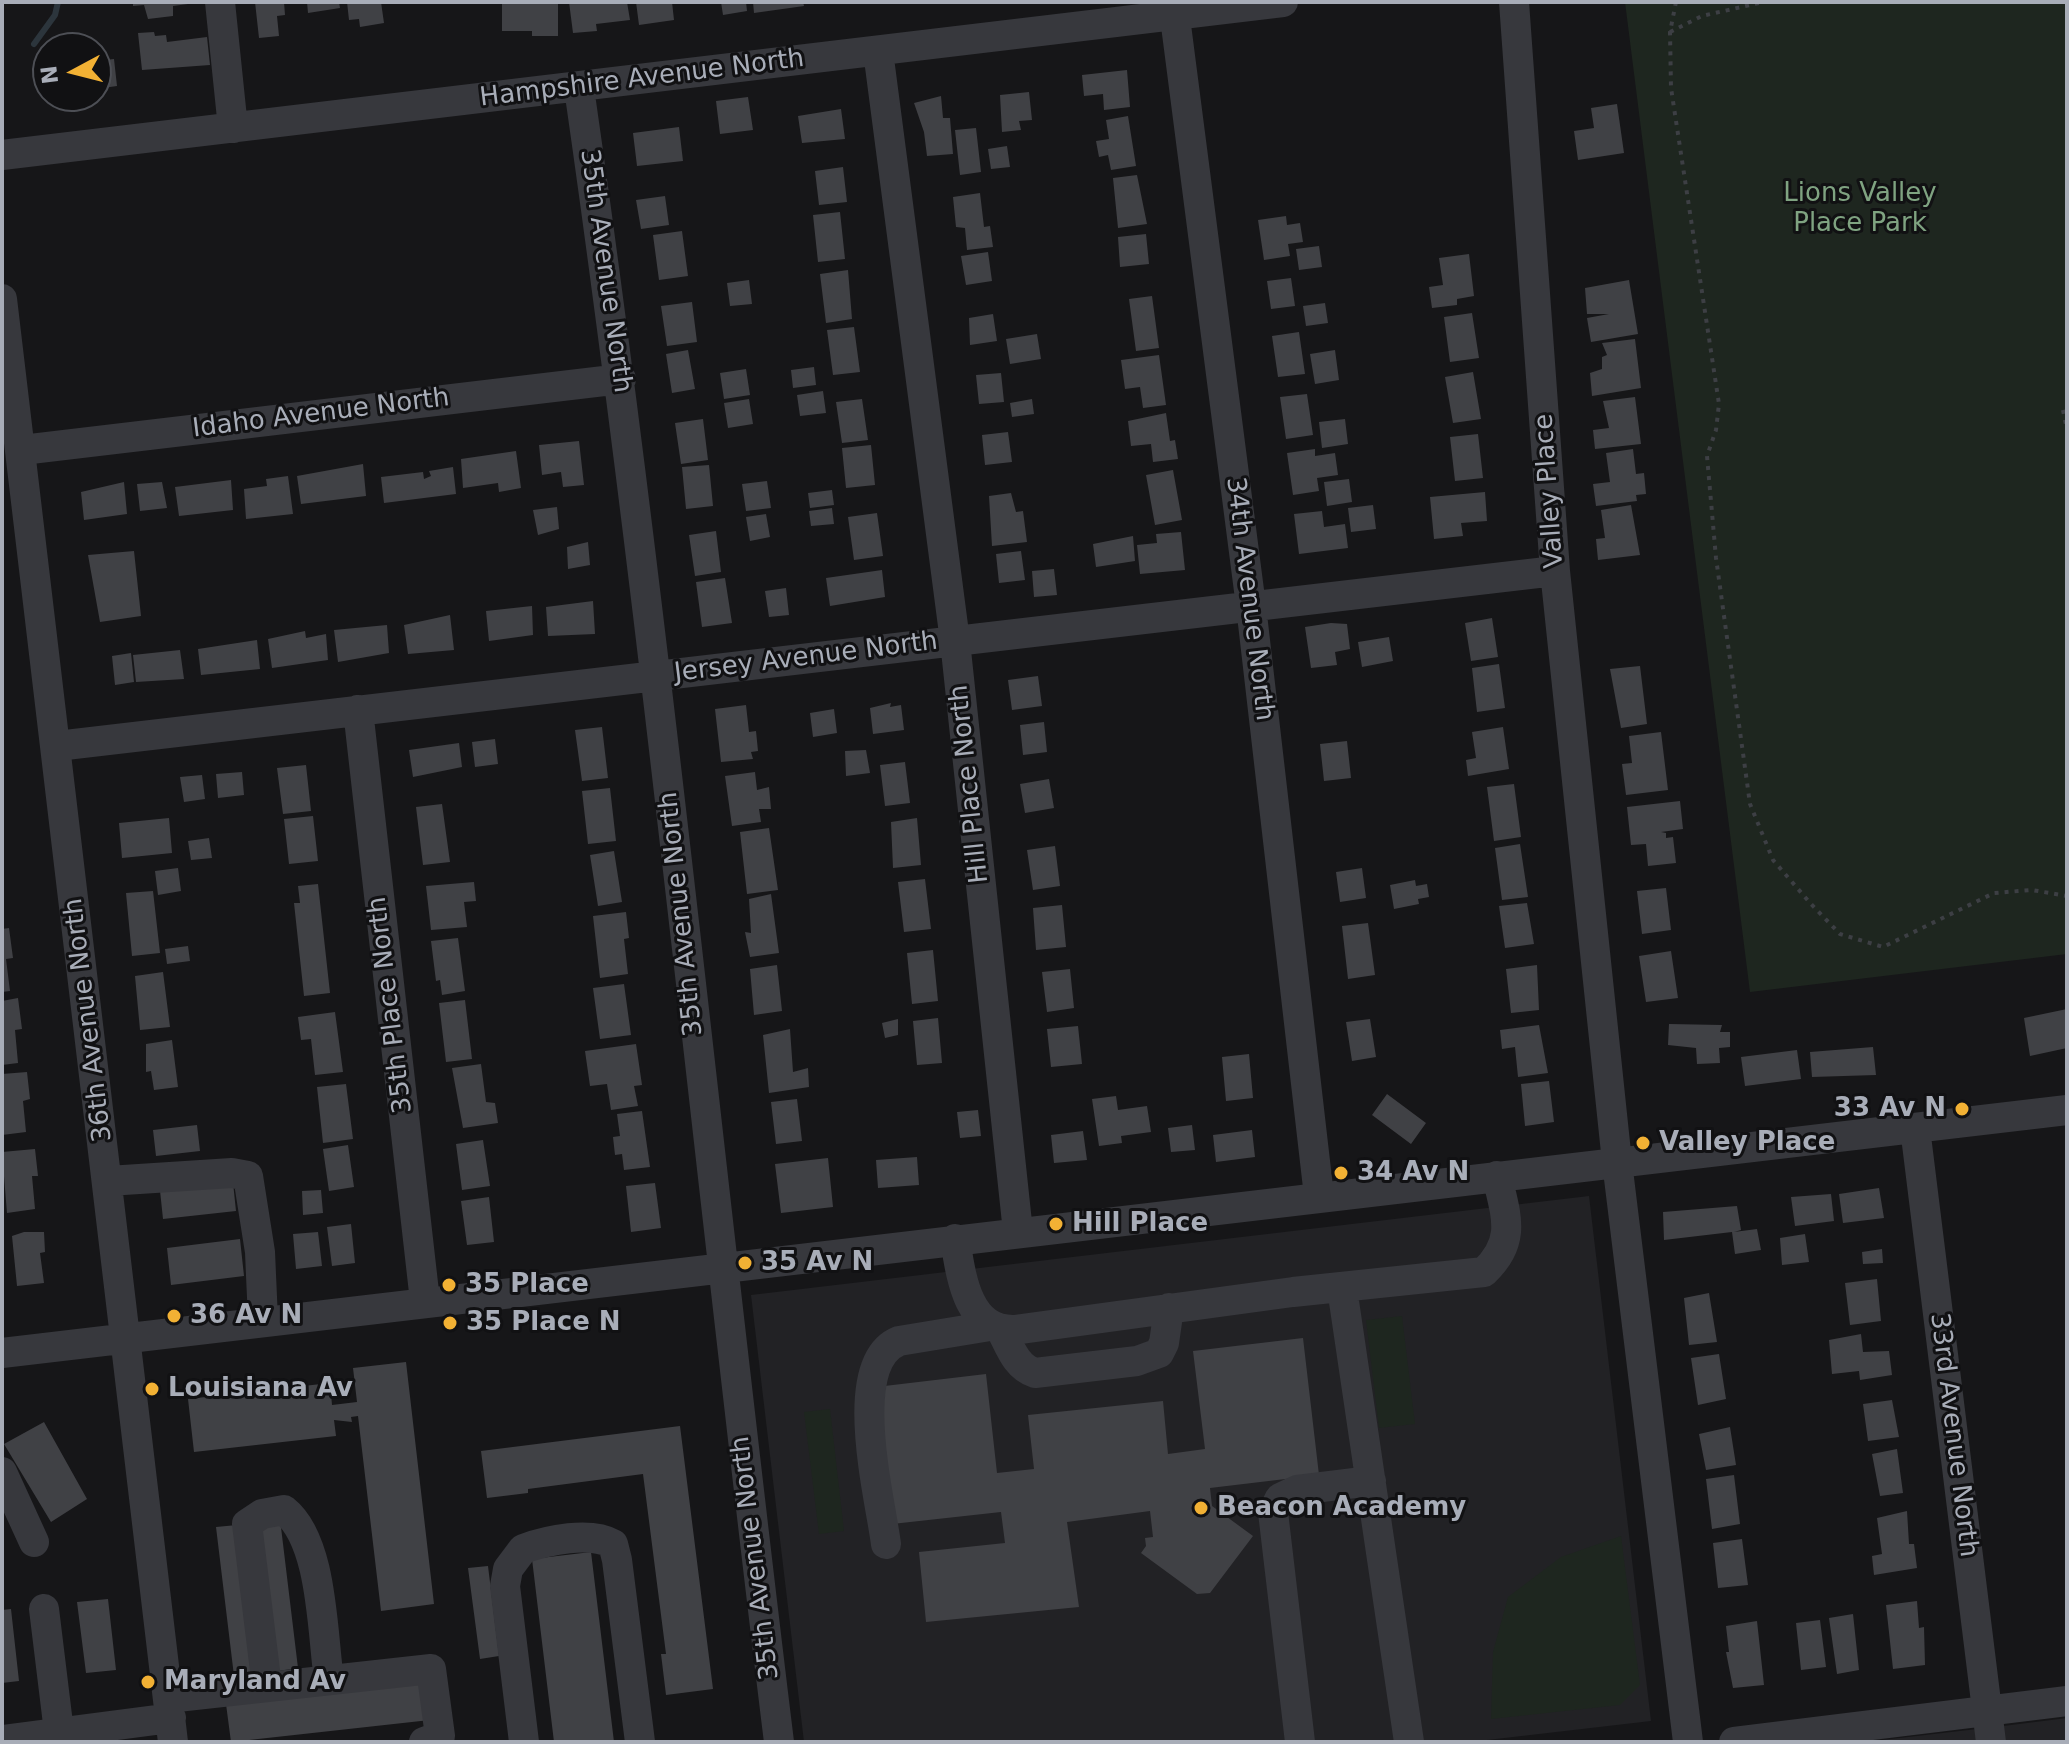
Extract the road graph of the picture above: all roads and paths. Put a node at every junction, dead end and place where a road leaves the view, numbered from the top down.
1 (220, 2) edge
2 (1283, 2) edge
3 (1514, 2) edge
4 (1676, 2) edge
5 (1763, 2) edge
6 (1174, 8) edge
7 (1670, 32) junction
8 (878, 51) junction
9 (579, 88) junction
10 (233, 128) junction
11 (2, 155) edge
12 (2, 299) edge
13 (621, 379) junction
14 (2063, 410) dead end
15 (2067, 430) edge
16 (22, 450) junction
17 (1555, 571) junction
18 (1251, 606) junction
19 (955, 641) junction
20 (655, 676) junction
21 (358, 710) junction
22 (57, 746) junction
23 (2067, 896) edge
24 (2067, 1110) edge
25 (1915, 1128) junction
26 (1617, 1162) junction
27 (1497, 1176) junction
28 (108, 1181) junction
29 (1319, 1196) junction
30 (1018, 1232) junction
31 (955, 1239) junction
32 (721, 1268) junction
33 (1342, 1288) junction
34 (425, 1301) junction
35 (1169, 1308) junction
36 (263, 1320) junction
37 (995, 1328) junction
38 (124, 1336) junction
39 (2, 1353) edge
40 (2, 1472) edge
41 (1371, 1481) junction
42 (34, 1542) dead end
43 (886, 1544) dead end
44 (44, 1609) dead end
45 (329, 1680) junction
46 (267, 1687) junction
47 (2067, 1701) edge
48 (1988, 1710) junction
49 (171, 1720) edge
50 (46, 1736) edge
51 (2, 1740) edge
52 (415, 1741) edge
53 (524, 1742) edge
54 (640, 1742) edge
55 (779, 1742) edge
56 (1300, 1742) edge
57 (1409, 1742) edge
58 (1688, 1742) edge
59 (1734, 1742) edge
60 (1991, 1742) edge

1 - 10 street
2 - 6 street, Hampshire Avenue North
3 - 17 street, Valley Place
4 - 7 path
5 - 7 path
6 - 8 street, Hampshire Avenue North
6 - 18 street, 34th Avenue North
7 - 23 path
8 - 9 street, Hampshire Avenue North
8 - 19 street, Hill Place North
9 - 10 street, Hampshire Avenue North
9 - 13 street, 35th Avenue North
10 - 11 street, Hampshire Avenue North
12 - 16 street, 36th Avenue North
13 - 16 street, Idaho Avenue North
13 - 20 street, 35th Avenue North
14 - 15 path
16 - 22 street, 36th Avenue North
17 - 18 street, Jersey Avenue North
17 - 26 street, Valley Place
18 - 19 street, Jersey Avenue North
18 - 29 street, 34th Avenue North
19 - 20 street, Jersey Avenue North
19 - 30 street, Hill Place North
20 - 21 street, Jersey Avenue North
20 - 32 street, 35th Avenue North
21 - 22 street, Jersey Avenue North
21 - 34 street, 35th Place North
22 - 28 street, 36th Avenue North
24 - 25 street
25 - 26 street
25 - 48 street, 33rd Avenue North
26 - 27 street
26 - 58 street, Valley Place
27 - 29 street
27 - 33 street
28 - 36 street
28 - 38 street, 36th Avenue North
29 - 30 street
30 - 31 street
31 - 32 street
31 - 37 street
32 - 34 street
32 - 55 street, 35th Avenue North
33 - 35 street
33 - 41 street
34 - 36 street
35 - 37 street
35 - 37 street
36 - 38 street
37 - 43 street
38 - 39 street
38 - 49 street, 36th Avenue North
40 - 42 street
41 - 56 street
41 - 57 street
44 - 50 street
45 - 46 street
45 - 46 street
45 - 52 street
46 - 49 street
47 - 48 street
48 - 59 street
48 - 60 street, 33rd Avenue North
49 - 50 street
50 - 51 street
53 - 54 street

